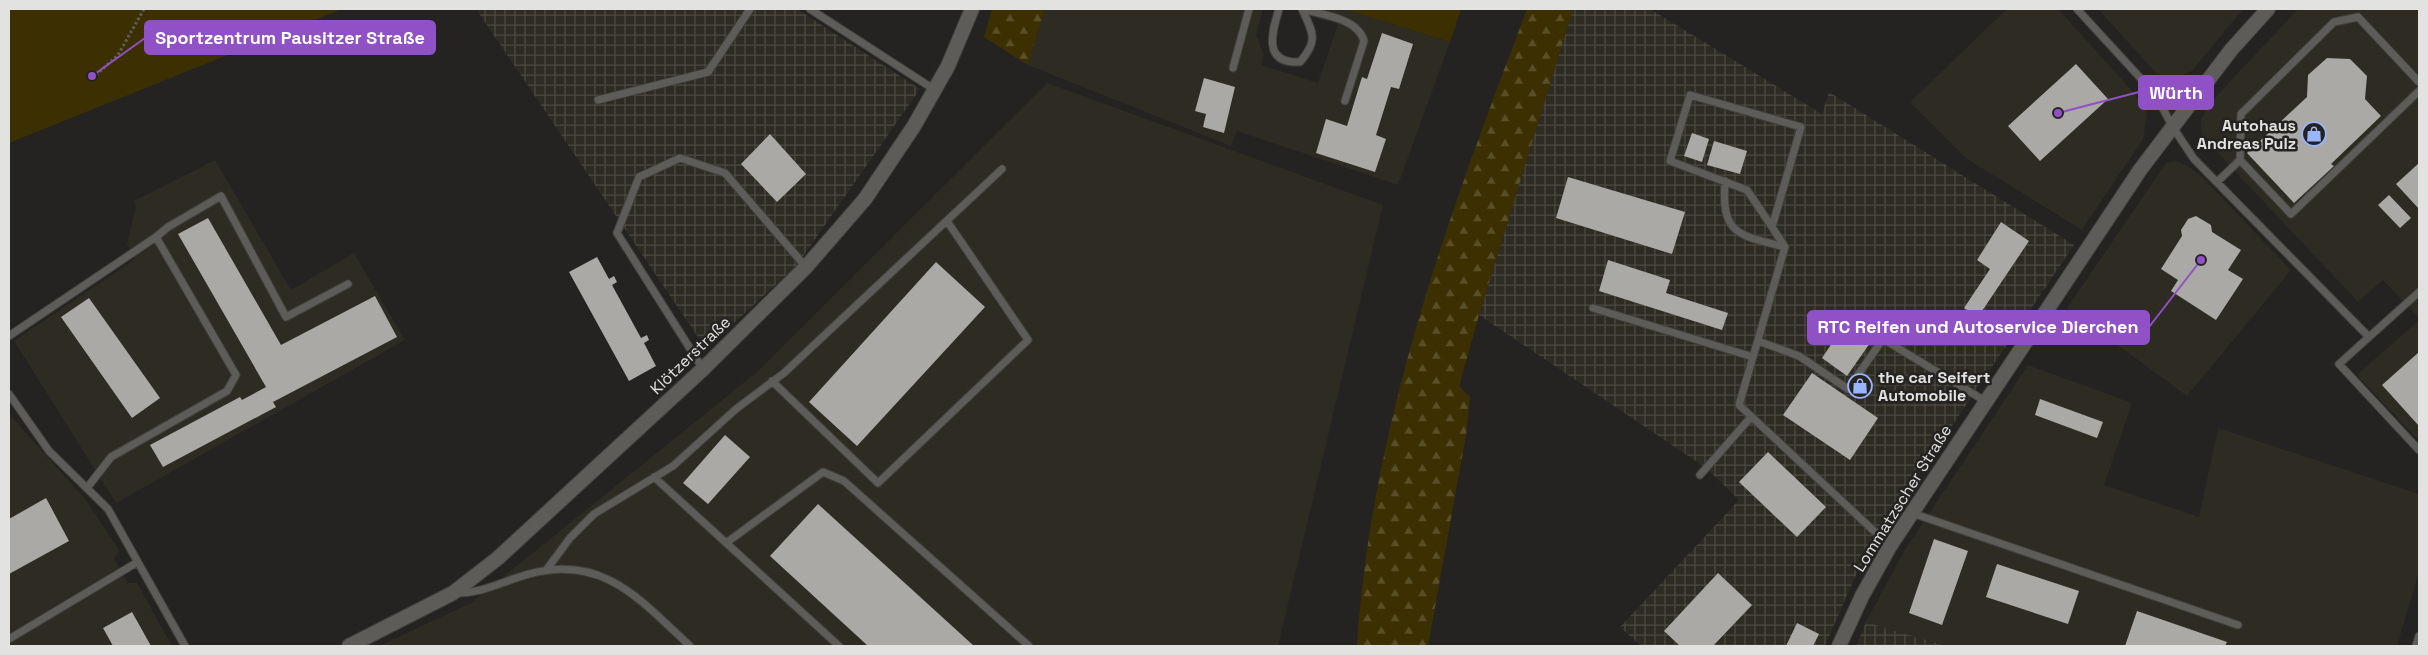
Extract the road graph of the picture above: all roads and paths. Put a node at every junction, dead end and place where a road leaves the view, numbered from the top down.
1 (144, 9) edge
2 (750, 9) edge
3 (810, 9) edge
4 (972, 9) edge
5 (1249, 9) edge
6 (1279, 9) edge
7 (1302, 9) edge
8 (2077, 9) edge
9 (2268, 9) edge
10 (1233, 68) dead end
11 (96, 75) dead end
12 (2419, 82) edge
13 (935, 90) junction
14 (2419, 91) edge
15 (598, 100) dead end
16 (1345, 101) dead end
17 (2172, 126) junction
18 (2240, 160) junction
19 (1002, 169) dead end
20 (1725, 181) junction
21 (2217, 182) junction
22 (947, 221) junction
23 (1772, 227) junction
24 (156, 237) junction
25 (1785, 247) junction
26 (806, 267) junction
27 (348, 284) dead end
28 (2419, 293) edge
29 (1593, 308) dead end
30 (9, 336) edge
31 (2368, 336) junction
32 (1758, 340) junction
33 (1754, 357) junction
34 (703, 369) junction
35 (772, 381) junction
36 (9, 394) edge
37 (1985, 401) junction
38 (1751, 417) junction
39 (2419, 450) edge
40 (1700, 475) dead end
41 (654, 477) junction
42 (86, 488) junction
43 (1911, 512) junction
44 (726, 542) junction
45 (1890, 546) junction
46 (136, 563) junction
47 (547, 569) junction
48 (452, 593) junction
49 (2238, 625) dead end
50 (2419, 636) edge
51 (9, 639) edge
52 (185, 646) edge
53 (349, 646) edge
54 (690, 646) edge
55 (839, 646) edge
56 (1029, 646) edge
57 (1840, 646) edge
58 (2416, 646) edge

1 - 11 path
2 - 15 lane
3 - 13 lane
4 - 13 street, Klötzerstraße
5 - 10 lane
6 - 7 lane
7 - 16 lane
8 - 17 lane
9 - 17 street, Lommatzscher Straße
12 - 18 lane
13 - 26 street, Klötzerstraße
14 - 18 lane
17 - 21 lane
17 - 37 street, Lommatzscher Straße
18 - 21 lane
19 - 22 lane
20 - 23 lane
20 - 23 lane
20 - 25 lane
21 - 31 lane
22 - 35 lane
22 - 35 lane
23 - 25 lane
24 - 27 lane
24 - 30 lane
24 - 42 lane
25 - 32 lane
26 - 34 street, Klötzerstraße
26 - 34 lane
28 - 31 lane
29 - 33 lane
31 - 39 lane
32 - 33 lane
32 - 37 lane
33 - 38 lane
34 - 48 street, Klötzerstraße
35 - 41 lane
36 - 42 lane
37 - 43 street, Lommatzscher Straße
38 - 40 lane
38 - 45 lane
41 - 44 lane
41 - 47 lane
42 - 46 lane
43 - 45 street, Lommatzscher Straße
43 - 49 lane
44 - 55 lane
44 - 56 lane
45 - 57 street, Lommatzscher Straße
46 - 51 lane
46 - 52 lane
47 - 48 lane
47 - 54 lane
48 - 53 street, Klötzerstraße
50 - 58 lane

